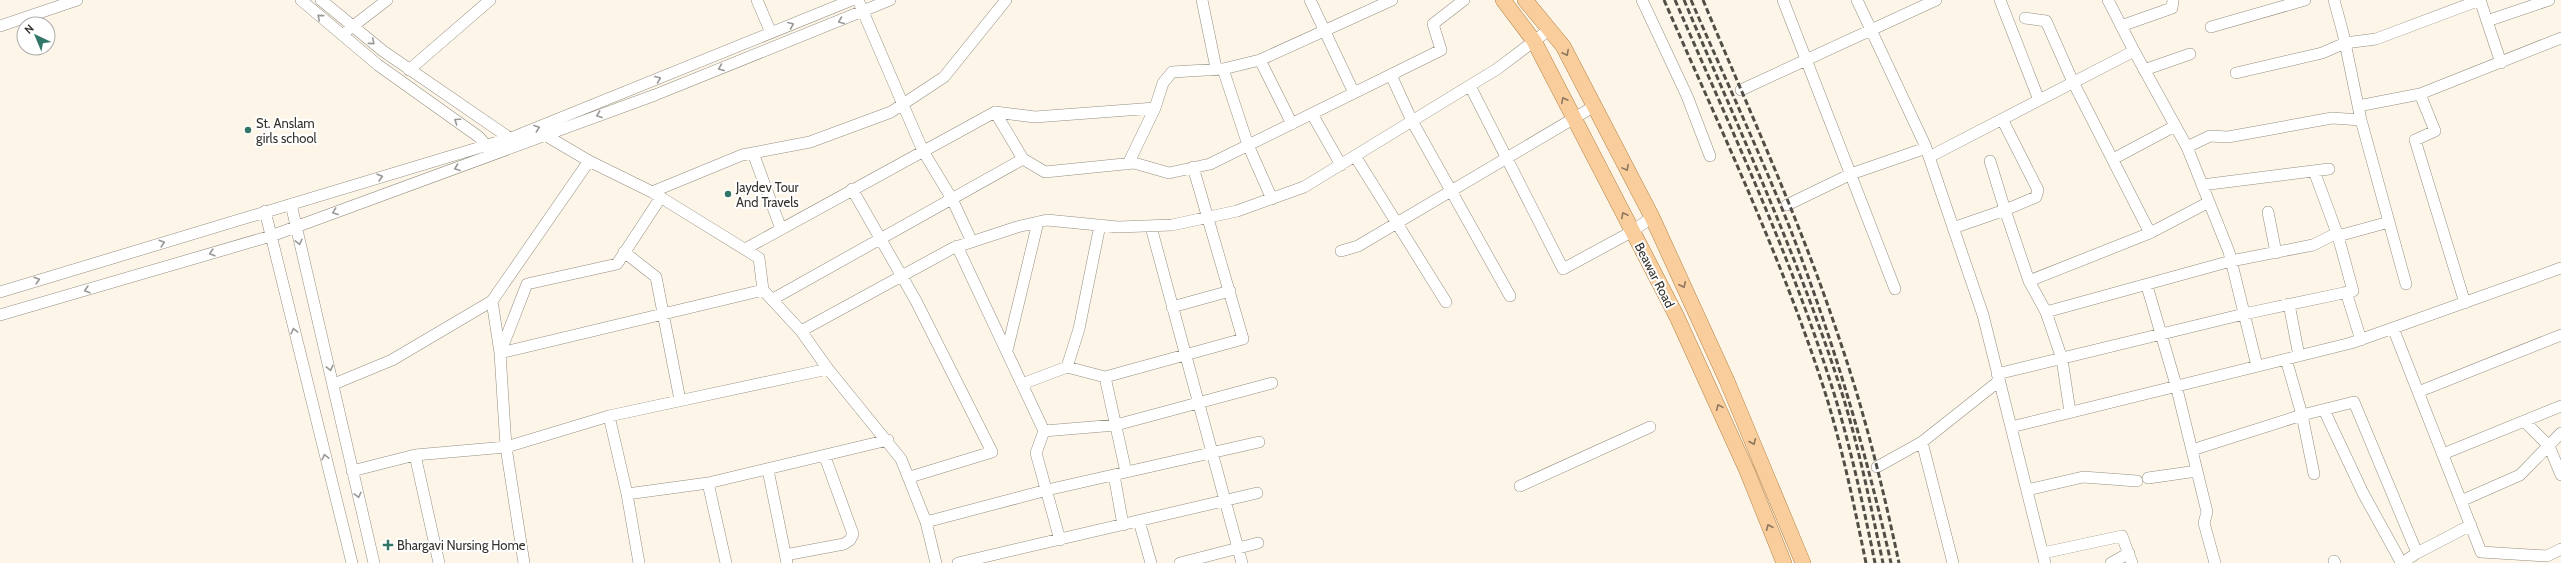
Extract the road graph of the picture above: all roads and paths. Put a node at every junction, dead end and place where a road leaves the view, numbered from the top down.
1 (77, 0) edge
2 (301, 0) edge
3 (320, 0) edge
4 (387, 0) edge
5 (490, 0) edge
6 (757, 0) edge
7 (852, 0) edge
8 (858, 0) edge
9 (890, 0) edge
10 (1006, 0) edge
11 (1202, 0) edge
12 (1310, 0) edge
13 (1392, 0) edge
14 (1464, 0) edge
15 (1503, 0) edge
16 (1525, 0) edge
17 (1642, 0) edge
18 (1782, 0) edge
19 (1858, 0) edge
20 (1936, 0) edge
21 (2000, 0) edge
22 (2108, 0) edge
23 (2173, 0) edge
24 (2305, 0) edge
25 (2334, 0) edge
26 (2480, 0) edge
27 (2549, 0) edge
28 (53, 4) edge
29 (1919, 4) edge
30 (862, 12) junction
31 (2025, 18) dead end
32 (2487, 21) junction
33 (0, 26) edge
34 (353, 26) junction
35 (2121, 26) junction
36 (2211, 27) dead end
37 (1550, 29) junction
38 (1872, 31) junction
39 (1324, 32) junction
40 (771, 33) junction
41 (342, 36) junction
42 (2561, 38) edge
43 (1534, 41) junction
44 (2345, 43) junction
45 (2134, 51) junction
46 (2190, 54) dead end
47 (1260, 60) junction
48 (1805, 61) junction
49 (2501, 63) junction
50 (1219, 68) junction
51 (409, 70) junction
52 (2144, 70) junction
53 (2236, 73) dead end
54 (1391, 75) junction
55 (2073, 82) junction
56 (1470, 86) junction
57 (1741, 90) dead end
58 (1354, 93) junction
59 (2420, 94) junction
60 (2039, 100) junction
61 (903, 106) junction
62 (1593, 106) junction
63 (2358, 106) junction
64 (1155, 108) junction
65 (995, 112) junction
66 (1312, 114) junction
67 (1574, 118) junction
68 (2002, 119) junction
69 (2361, 120) junction
70 (1412, 121) junction
71 (1292, 124) junction
72 (2175, 126) junction
73 (545, 135) junction
74 (514, 141) junction
75 (1248, 145) junction
76 (2187, 147) junction
77 (490, 150) junction
78 (923, 151) junction
79 (753, 153) junction
80 (1928, 153) junction
81 (1355, 156) junction
82 (1710, 156) dead end
83 (1507, 158) junction
84 (1022, 159) junction
85 (2113, 159) junction
86 (589, 160) junction
87 (1990, 160) dead end
88 (1128, 164) junction
89 (1341, 164) junction
90 (1193, 168) junction
91 (2328, 169) dead end
92 (2314, 171) junction
93 (1851, 174) junction
94 (2202, 185) junction
95 (852, 189) junction
96 (1451, 191) junction
97 (657, 194) junction
98 (952, 199) junction
99 (1272, 199) junction
100 (2209, 202) junction
101 (291, 204) junction
102 (1787, 205) dead end
103 (2005, 210) junction
104 (265, 211) junction
105 (2268, 212) dead end
106 (1652, 217) junction
107 (1206, 218) junction
108 (1038, 222) junction
109 (2389, 222) junction
110 (1397, 223) junction
111 (1100, 225) junction
112 (295, 227) junction
113 (1151, 227) junction
114 (1953, 228) junction
115 (781, 229) junction
116 (1632, 231) junction
117 (2150, 233) junction
118 (2337, 235) junction
119 (271, 236) junction
120 (881, 239) junction
121 (972, 242) junction
122 (957, 246) junction
123 (745, 249) junction
124 (1341, 251) dead end
125 (624, 252) junction
126 (2276, 253) junction
127 (2231, 261) junction
128 (2561, 268) edge
129 (903, 277) junction
130 (2029, 281) junction
131 (2406, 284) dead end
132 (2147, 286) junction
133 (1895, 289) dead end
134 (763, 290) junction
135 (1230, 291) junction
136 (0, 292) edge
137 (2346, 292) junction
138 (1510, 296) dead end
139 (773, 299) junction
140 (492, 301) junction
141 (1446, 302) dead end
142 (2465, 303) junction
143 (2289, 304) junction
144 (1172, 307) junction
145 (2046, 312) junction
146 (2244, 314) junction
147 (0, 315) edge
148 (663, 315) junction
149 (2393, 328) junction
150 (801, 332) junction
151 (2161, 334) junction
152 (2561, 334) edge
153 (2360, 340) junction
154 (1007, 351) junction
155 (500, 353) junction
156 (1185, 355) junction
157 (2299, 356) junction
158 (2062, 359) junction
159 (2286, 359) junction
160 (2257, 366) junction
161 (1067, 367) junction
162 (828, 370) junction
163 (1105, 377) junction
164 (1998, 377) junction
165 (1272, 383) dead end
166 (334, 384) junction
167 (1022, 384) junction
168 (2176, 385) junction
169 (2418, 392) junction
170 (680, 400) junction
171 (1198, 404) junction
172 (2561, 406) edge
173 (2324, 410) junction
174 (2070, 412) junction
175 (2302, 415) junction
176 (609, 416) junction
177 (2524, 421) junction
178 (1116, 425) junction
179 (1650, 427) dead end
180 (2011, 427) junction
181 (1044, 431) junction
182 (2561, 433) edge
183 (888, 440) junction
184 (1259, 442) dead end
185 (1922, 442) junction
186 (2549, 446) junction
187 (506, 447) junction
188 (2192, 450) junction
189 (1211, 453) junction
190 (2443, 454) junction
191 (415, 455) junction
192 (825, 457) junction
193 (1877, 467) dead end
194 (768, 470) junction
195 (352, 471) junction
196 (2197, 471) junction
197 (1126, 472) junction
198 (2314, 474) dead end
199 (1114, 475) junction
200 (2561, 475) edge
201 (910, 477) junction
202 (708, 483) junction
203 (1520, 486) dead end
204 (1047, 490) junction
205 (2027, 490) junction
206 (1257, 492) dead end
207 (627, 494) junction
208 (1224, 500) junction
209 (2461, 501) junction
210 (1139, 521) junction
211 (926, 522) junction
212 (1123, 525) junction
213 (2471, 525) junction
214 (1060, 540) junction
215 (1258, 543) dead end
216 (1238, 548) junction
217 (2561, 549) edge
218 (2417, 553) junction
219 (2044, 558) edge
220 (2130, 558) edge
221 (786, 559) edge
222 (2401, 562) edge
223 (352, 563) edge
224 (374, 563) edge
225 (439, 563) edge
226 (524, 563) edge
227 (639, 563) edge
228 (726, 563) edge
229 (936, 563) edge
230 (958, 563) edge
231 (1151, 563) edge
232 (1180, 563) edge
233 (1242, 563) edge
234 (1784, 563) edge
235 (1802, 563) edge
236 (1953, 563) edge
237 (2111, 563) edge
238 (2214, 563) edge

1 - 28 street
41 -> 2 street
3 - 34 street
4 - 34 street
5 - 51 street
6 - 40 street
40 -> 7 street
8 - 30 street
9 - 30 street
10 - 61 street
11 - 50 street
12 - 39 street
13 - 39 street
14 - 54 street
15 - 43 main road, Beawar Road
16 - 37 main road, Beawar Road
17 - 82 street
18 - 48 street
19 - 38 street
20 - 29 street
21 - 60 street
22 - 35 street
23 - 35 street
24 - 36 street
25 - 44 street
26 - 32 street
26 - 44 street
27 - 32 street
28 - 33 street
29 - 38 street
30 - 61 street
30 -> 73 street
31 - 55 street
32 - 49 street
34 - 41 street
34 -> 51 street
35 - 45 street
37 - 43 street
37 -> 62 main road, Beawar Road
38 - 48 street
38 - 80 street
39 - 47 street
39 - 58 street
74 -> 40 street
77 -> 41 street
42 - 49 street
43 - 56 street
67 -> 43 main road, Beawar Road
44 - 53 street
44 - 63 street
45 - 52 street
45 - 55 street
46 - 52 street
47 - 50 street
47 - 71 street
48 - 57 street
48 - 93 street
49 - 59 street
50 - 64 street
50 - 75 street
51 - 74 street
52 - 72 street
54 - 58 street
54 - 70 street
55 - 60 street
55 - 85 street
56 - 70 street
56 - 83 street
58 - 66 street
59 - 63 street
59 - 142 street
60 - 68 street
61 - 78 street
61 - 79 street
62 - 67 street
62 -> 106 main road, Beawar Road
63 - 69 street
64 - 65 street
64 - 88 street
65 - 78 street
65 - 84 street
66 - 71 street
66 - 89 street
67 - 83 street
116 -> 67 main road, Beawar Road
68 - 80 street
68 - 103 street
69 - 76 street
69 - 109 street
70 - 81 street
70 - 96 street
71 - 75 street
72 - 76 street
72 - 85 street
73 - 74 street
73 - 86 street
74 - 77 street
75 - 90 street
75 - 99 street
76 - 94 street
101 -> 77 street
77 -> 112 street
78 - 95 street
78 - 98 street
79 - 97 street
79 - 115 street
80 - 93 street
80 - 114 street
81 - 89 street
81 - 110 street
83 - 96 street
83 - 116 street
84 - 88 street
84 - 98 street
85 - 117 street
86 - 97 street
86 - 140 street
87 - 103 street
88 - 90 street
89 - 99 street
90 - 107 street
91 - 92 street
92 - 94 street
92 - 118 street
93 - 102 street
93 - 133 street
94 - 100 street
95 - 115 street
95 - 120 street
96 - 110 street
96 - 138 street
97 - 123 street
97 - 125 street
98 - 120 street
98 - 121 street
99 - 107 street
100 - 117 street
100 - 127 street
101 - 104 street
101 - 112 street
103 - 114 street
103 - 130 street
104 - 119 street
136 -> 104 street
105 - 126 street
106 - 116 street
106 -> 235 main road, Beawar Road
107 - 113 street
107 - 135 street
108 - 111 street
108 - 121 street
108 - 154 street
109 - 118 street
109 - 131 street
110 - 124 street
110 - 141 street
111 - 113 street
111 - 161 street
112 - 119 street
112 -> 166 street
113 - 144 street
114 - 164 street
115 - 123 street
234 -> 116 main road, Beawar Road
117 - 130 street
118 - 126 street
118 - 137 street
119 -> 147 street
223 -> 119 street
120 - 129 street
120 - 139 street
121 - 122 street
122 - 129 street
122 - 154 street
123 - 134 street
125 - 148 street
125 - 155 street
126 - 127 street
127 - 132 street
127 - 146 street
128 - 142 street
129 - 150 street
129 - 201 street
130 - 145 street
132 - 145 street
132 - 151 street
134 - 139 street
134 - 148 street
135 - 144 street
135 - 156 street
137 - 143 street
137 - 153 street
139 - 150 street
140 - 155 street
140 - 166 street
142 - 149 street
143 - 146 street
143 - 157 street
144 - 156 street
145 - 158 street
146 - 151 street
146 - 160 street
148 - 155 street
148 - 170 street
149 - 153 street
149 - 169 street
150 - 162 street
151 - 158 street
151 - 168 street
152 - 169 street
153 - 157 street
154 - 167 street
155 - 187 street
156 - 163 street
156 - 171 street
157 - 159 street
158 - 164 street
158 - 174 street
159 - 160 street
159 - 175 street
160 - 168 street
161 - 163 street
161 - 167 street
162 - 170 street
162 - 183 street
163 - 178 street
164 - 180 street
164 - 185 street
165 - 171 street
166 - 195 street
167 - 181 street
168 - 174 street
168 - 188 street
169 - 190 street
170 - 176 street
171 - 178 street
171 - 189 street
172 - 177 street
173 - 175 street
173 - 218 street
173 - 222 street
174 - 180 street
175 - 188 street
175 - 198 street
176 - 187 street
176 - 207 street
177 - 186 street
177 - 190 street
178 - 181 street
178 - 197 street
179 - 203 street
180 - 205 street
181 - 204 street
182 - 186 street
183 - 192 street
183 - 201 street
184 - 189 street
185 - 193 street
185 - 236 street
186 - 200 street
186 - 209 street
187 - 191 street
187 - 226 street
188 - 196 street
189 - 197 street
189 - 208 street
190 - 209 street
191 - 195 street
191 - 225 street
192 - 194 street
192 - 221 street
194 - 202 street
194 - 221 street
195 -> 224 street
196 - 205 street
196 - 238 street
197 - 199 street
199 - 204 street
199 - 212 street
201 - 211 street
202 - 207 street
202 - 228 street
204 - 211 street
204 - 214 street
205 - 219 street
206 - 208 street
207 - 227 street
208 - 210 street
208 - 216 street
209 - 213 street
210 - 212 street
210 - 231 street
211 - 229 street
212 - 214 street
213 - 217 street
213 - 218 street
214 - 230 street
215 - 216 street
216 - 232 street
216 - 233 street
218 - 222 street
219 - 220 street
220 - 237 street

